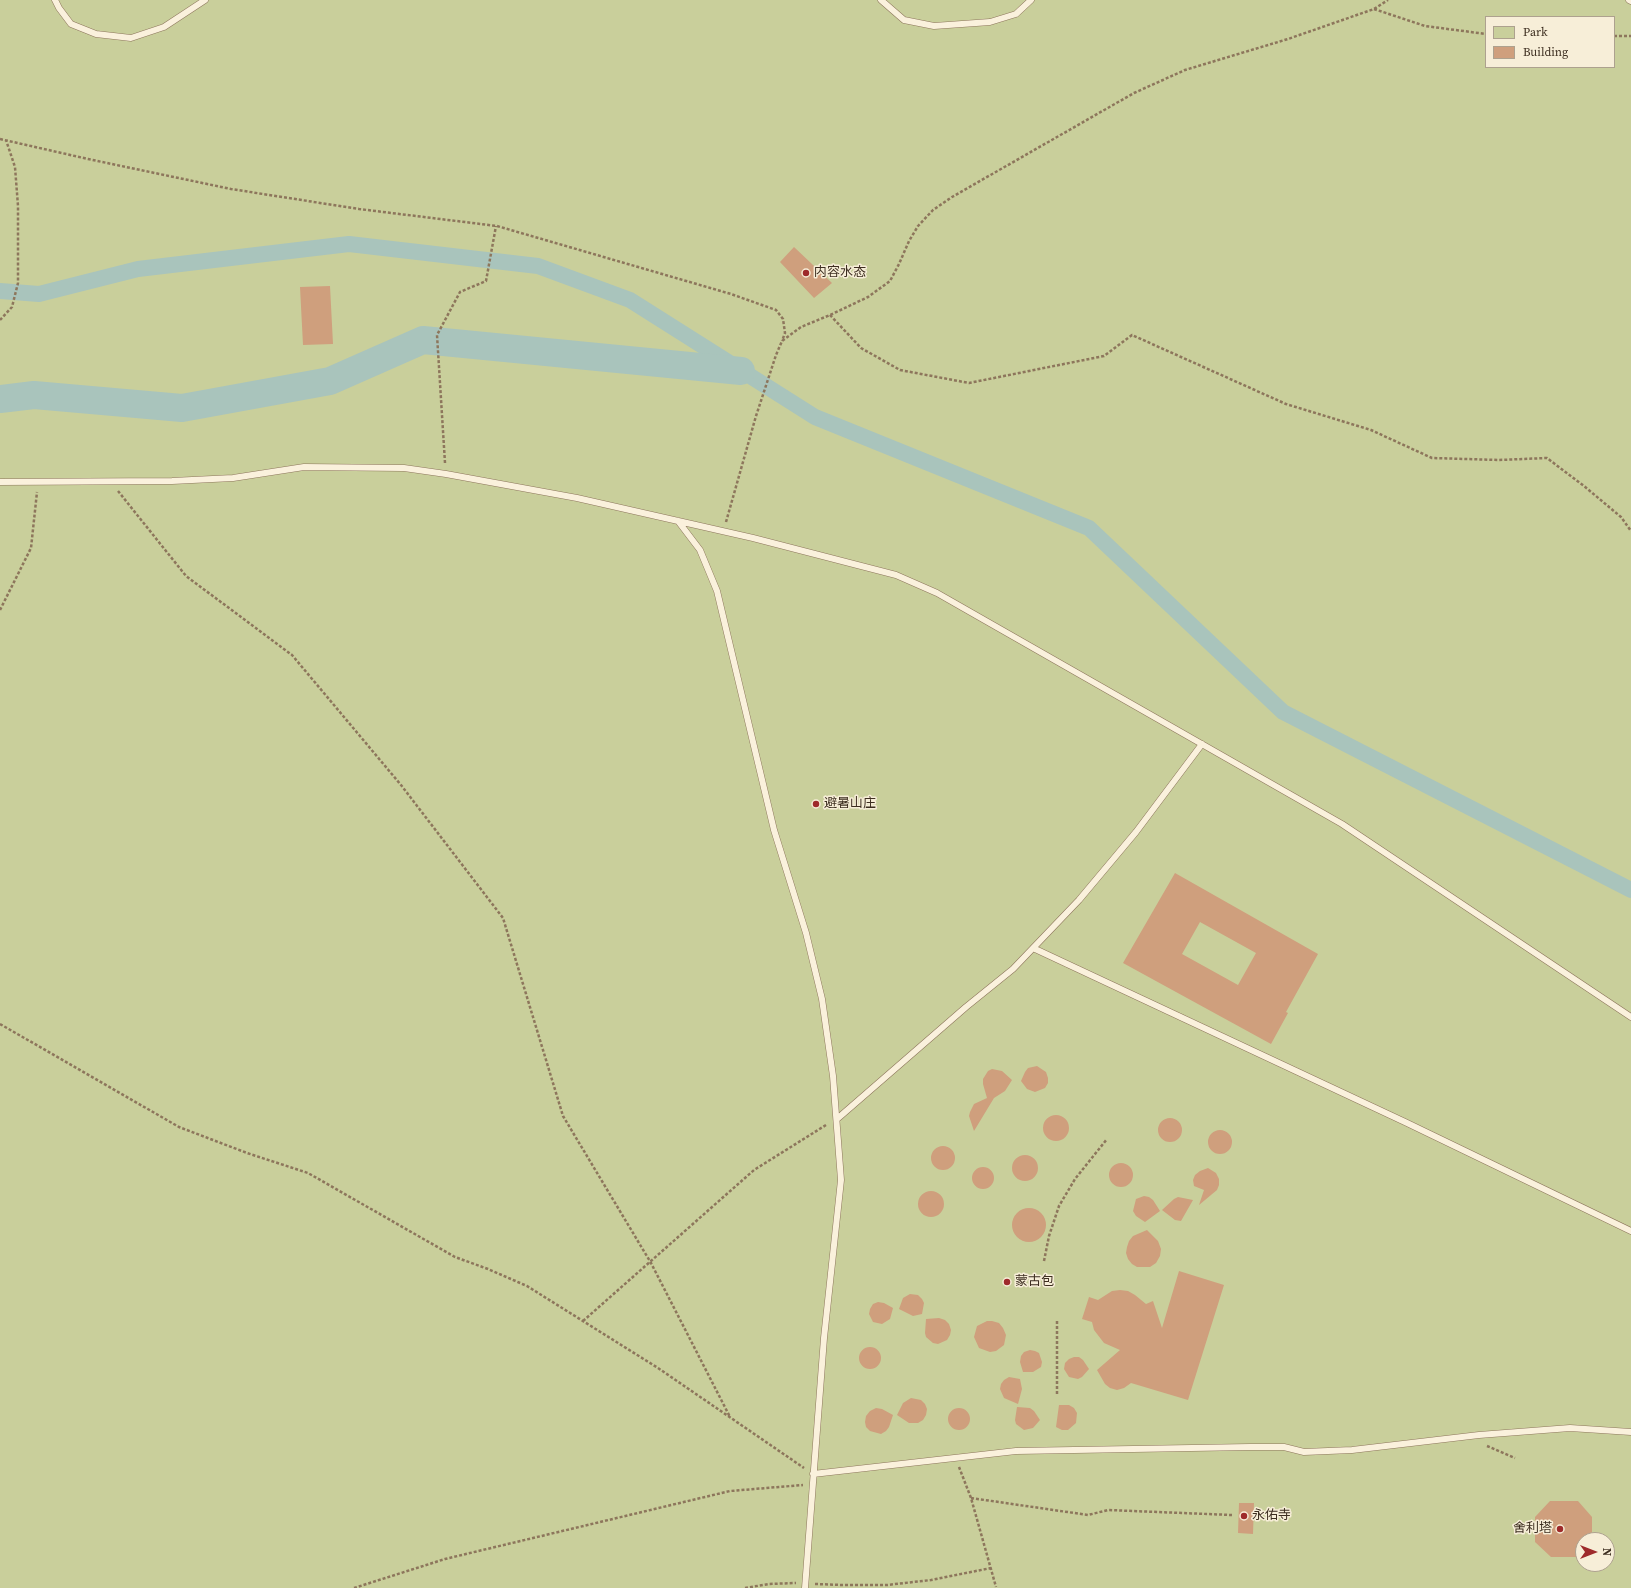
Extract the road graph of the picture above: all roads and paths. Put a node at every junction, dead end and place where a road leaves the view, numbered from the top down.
1 (55, 0) edge
2 (205, 0) edge
3 (881, 0) edge
4 (1031, 0) edge
5 (1388, 0) edge
6 (1374, 9) junction
7 (1485, 34) edge
8 (1615, 36) edge
9 (1631, 36) edge
10 (0, 139) edge
11 (6, 140) junction
12 (496, 226) dead end
13 (830, 315) junction
14 (0, 320) edge
15 (782, 341) junction
16 (446, 474) junction
17 (0, 482) edge
18 (38, 482) junction
19 (110, 482) junction
20 (678, 521) junction
21 (723, 531) junction
22 (1631, 531) edge
23 (0, 610) edge
24 (1202, 744) junction
25 (1033, 948) junction
26 (1631, 1017) edge
27 (0, 1024) edge
28 (837, 1118) junction
29 (1107, 1139) dead end
30 (1631, 1231) edge
31 (1044, 1261) dead end
32 (651, 1263) junction
33 (1057, 1320) dead end
34 (583, 1321) junction
35 (1057, 1394) dead end
36 (730, 1417) junction
37 (1631, 1432) edge
38 (1466, 1436) junction
39 (955, 1458) junction
40 (1515, 1458) dead end
41 (813, 1474) junction
42 (812, 1484) junction
43 (971, 1498) junction
44 (1232, 1515) dead end
45 (991, 1568) junction
46 (805, 1586) edge
47 (996, 1587) dead end
48 (354, 1588) edge
49 (745, 1588) edge

1 - 2 lane
3 - 4 lane
5 - 6 path
6 - 7 path
6 - 13 path
8 - 9 path
10 - 11 path
11 - 14 path
11 - 15 path
12 - 16 path
13 - 15 path
13 - 22 path
15 - 21 path
16 - 19 lane
16 - 20 lane
17 - 18 lane
18 - 19 lane
18 - 23 path
19 - 32 path
20 - 21 lane
20 - 28 lane
21 - 24 lane
24 - 25 lane
24 - 26 lane
25 - 28 lane
25 - 30 lane
27 - 34 path
28 - 32 path
28 - 41 lane
29 - 31 path
32 - 34 path
32 - 36 path
33 - 35 path
34 - 36 path
36 - 41 path
37 - 38 lane
38 - 39 lane
38 - 40 path
39 - 41 lane
39 - 43 path
41 - 42 lane
42 - 46 lane
42 - 48 path
43 - 44 path
43 - 45 path
45 - 46 path
45 - 47 path
46 - 49 path

